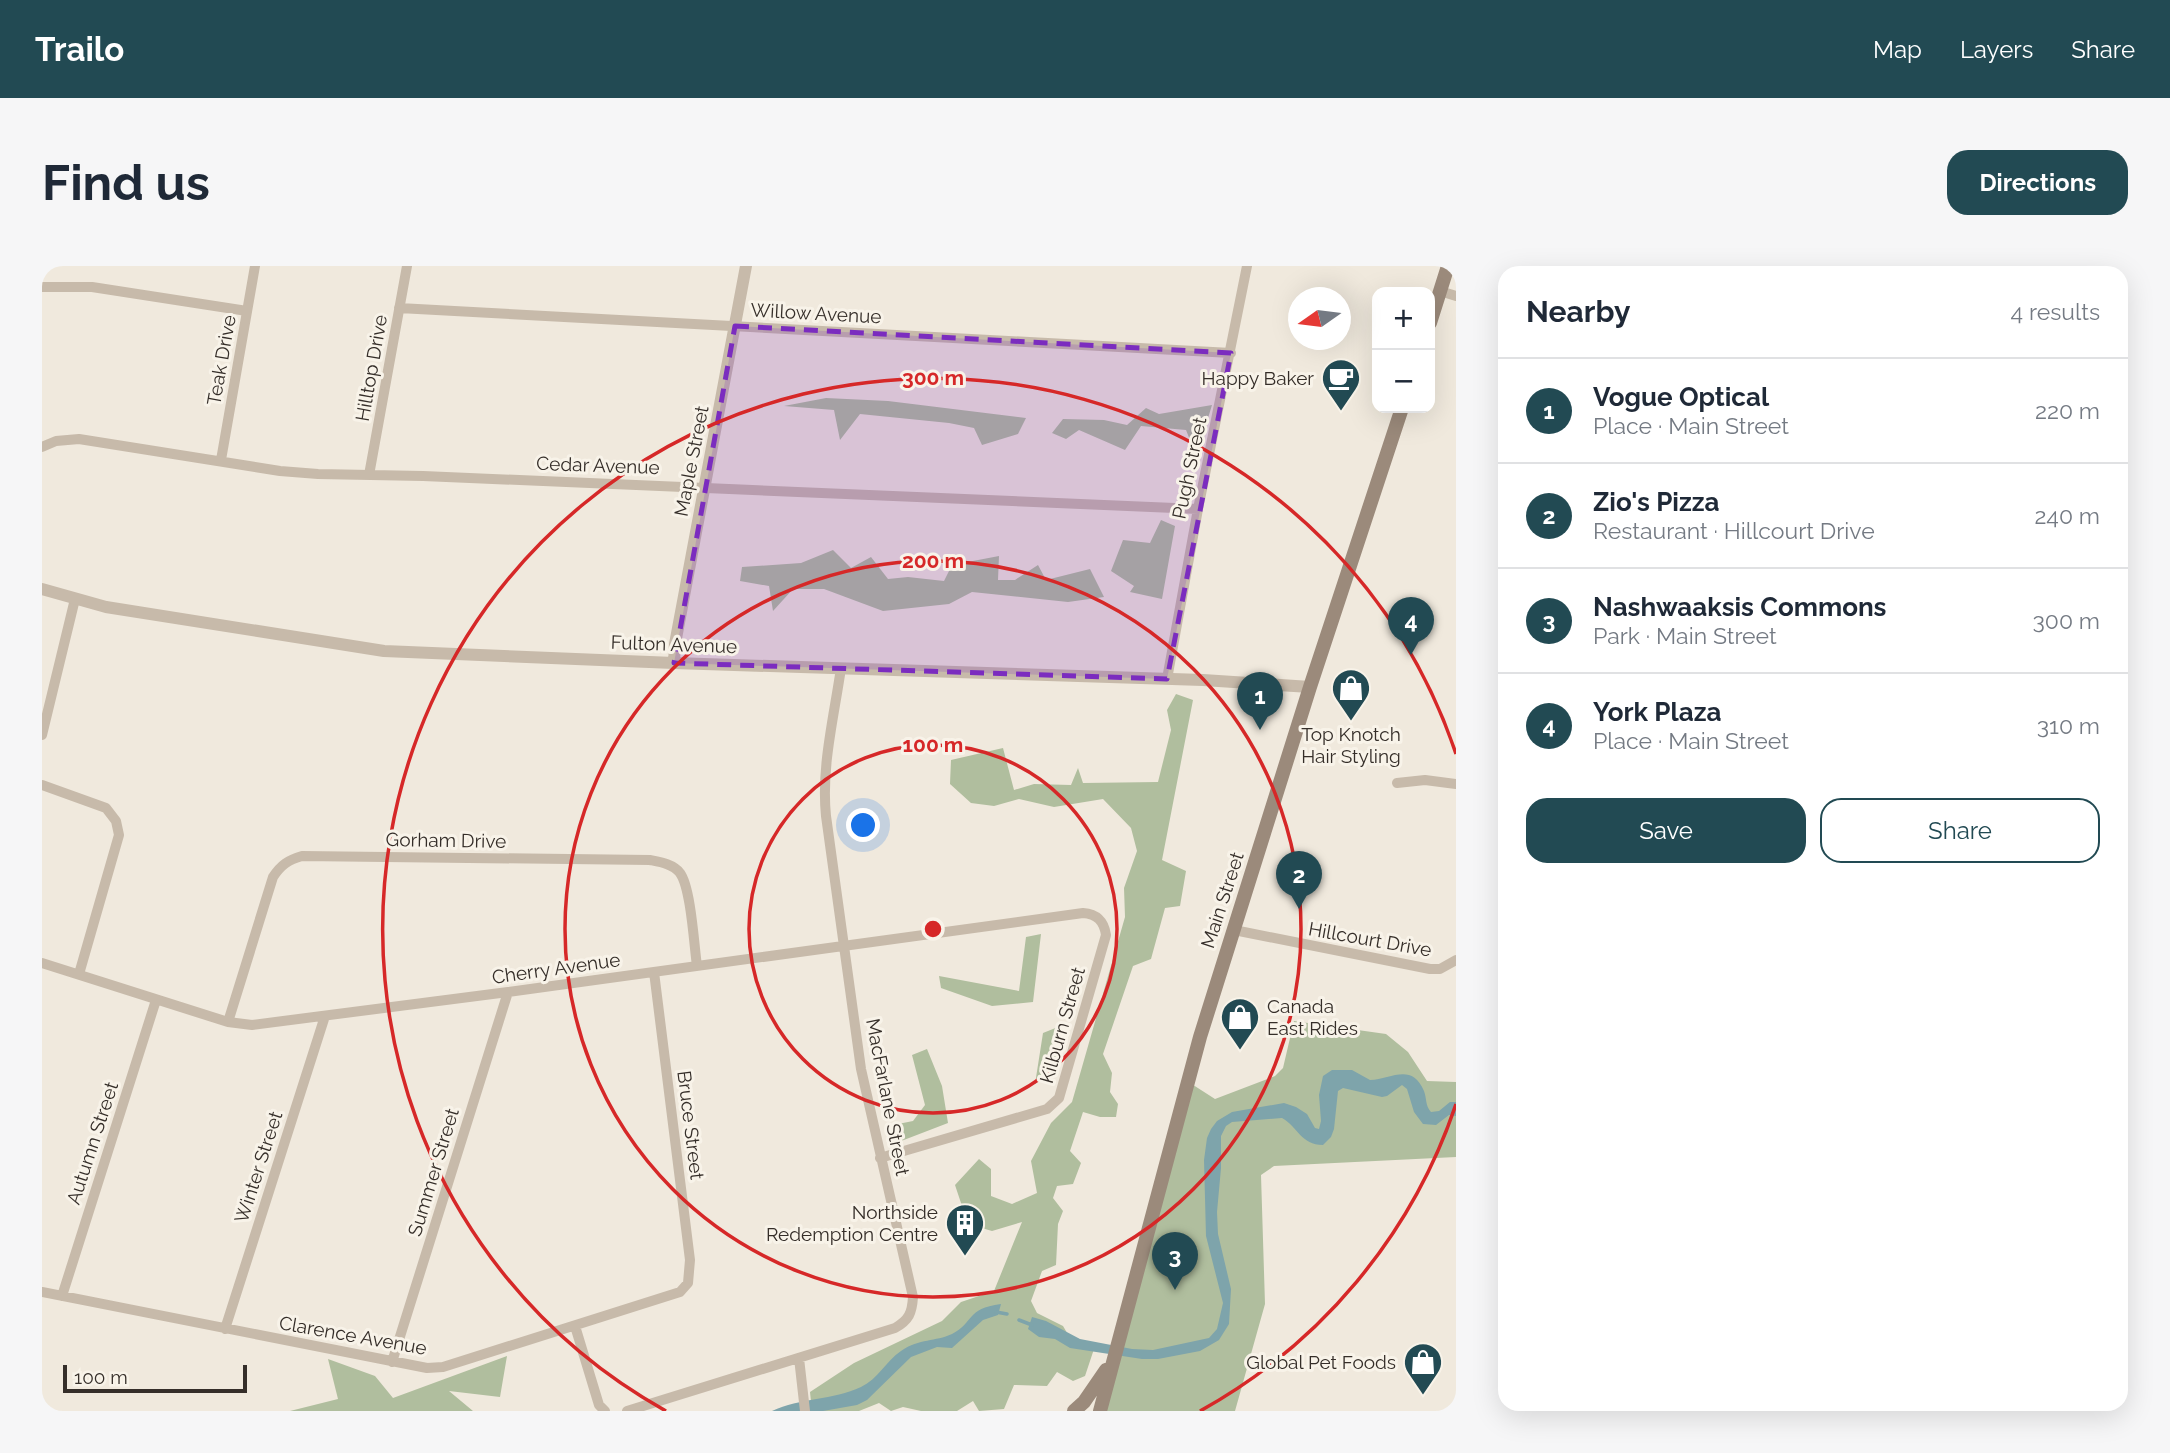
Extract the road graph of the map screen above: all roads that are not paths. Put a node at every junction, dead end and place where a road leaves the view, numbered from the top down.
1 (255, 266) edge
2 (407, 266) edge
3 (746, 266) edge
4 (1247, 266) edge
5 (1448, 266) edge
6 (42, 287) edge
7 (1440, 291) junction
8 (1456, 296) edge
9 (1435, 307) edge
10 (399, 308) junction
11 (247, 311) junction
12 (735, 326) junction
13 (1231, 353) junction
14 (1400, 413) edge
15 (42, 447) edge
16 (221, 460) junction
17 (369, 475) junction
18 (706, 487) junction
19 (1198, 509) junction
20 (42, 589) edge
21 (75, 599) junction
22 (674, 663) junction
23 (841, 668) junction
24 (1167, 678) junction
25 (1310, 687) junction
26 (42, 735) edge
27 (1397, 783) dead end
28 (1456, 784) edge
29 (42, 785) edge
30 (1083, 913) joint
31 (1234, 930) junction
32 (845, 946) junction
33 (1456, 960) edge
34 (42, 963) edge
35 (697, 966) junction
36 (654, 972) junction
37 (79, 974) junction
38 (508, 992) junction
39 (156, 1000) junction
40 (325, 1016) junction
41 (228, 1022) junction
42 (880, 1158) junction
43 (688, 1283) joint
44 (42, 1292) edge
45 (62, 1296) junction
46 (575, 1326) junction
47 (225, 1329) junction
48 (799, 1358) junction
49 (392, 1362) junction
50 (1111, 1363) junction
51 (605, 1411) edge
52 (627, 1411) edge
53 (805, 1411) edge
54 (1074, 1411) edge
55 (1100, 1411) edge

1 - 11 street, Teak Drive
2 - 10 street, Hilltop Drive
3 - 12 street, Maple Street
4 - 13 street, Pugh Street
5 - 7 main road
6 - 11 street
7 - 8 street
7 - 9 main road
10 - 12 street, Willow Avenue
10 - 17 street, Hilltop Drive
11 - 16 street, Teak Drive
12 - 13 street, Willow Avenue
12 - 18 street, Maple Street
13 - 19 street, Pugh Street
14 - 25 main road, Main Street
15 - 16 street, Cedar Avenue
16 - 17 street, Cedar Avenue
17 - 18 street, Cedar Avenue
18 - 19 street, Cedar Avenue
18 - 22 street, Maple Street
19 - 24 street, Pugh Street
20 - 21 street, Fulton Avenue
21 - 22 street, Fulton Avenue
21 - 26 street
22 - 23 street, Fulton Avenue
23 - 24 street, Fulton Avenue
23 - 32 street, MacFarlane Street
24 - 25 street, Fulton Avenue
25 - 31 main road, Main Street
27 - 28 street
29 - 37 street
30 - 32 street, Cherry Avenue
30 - 42 street, Kilburn Street
31 - 33 street, Hillcourt Drive
31 - 50 main road, Main Street
32 - 35 street, Cherry Avenue
32 - 42 street, MacFarlane Street
34 - 37 street, Cherry Avenue
35 - 36 street, Cherry Avenue
35 - 41 street, Gorham Drive
36 - 38 street, Cherry Avenue
36 - 43 street, Bruce Street
37 - 39 street, Cherry Avenue
38 - 40 street, Cherry Avenue
38 - 49 street, Summer Street
39 - 41 street, Cherry Avenue
39 - 45 street, Autumn Street
40 - 41 street, Cherry Avenue
40 - 47 street, Winter Street
42 - 48 street, MacFarlane Street
43 - 46 street, Clarence Avenue
44 - 45 street, Clarence Avenue
45 - 47 street, Clarence Avenue
46 - 49 street, Clarence Avenue
46 - 51 street
47 - 49 street, Clarence Avenue
48 - 52 street, MacFarlane Street
48 - 53 street
50 - 54 main road
50 - 55 main road, Main Street

